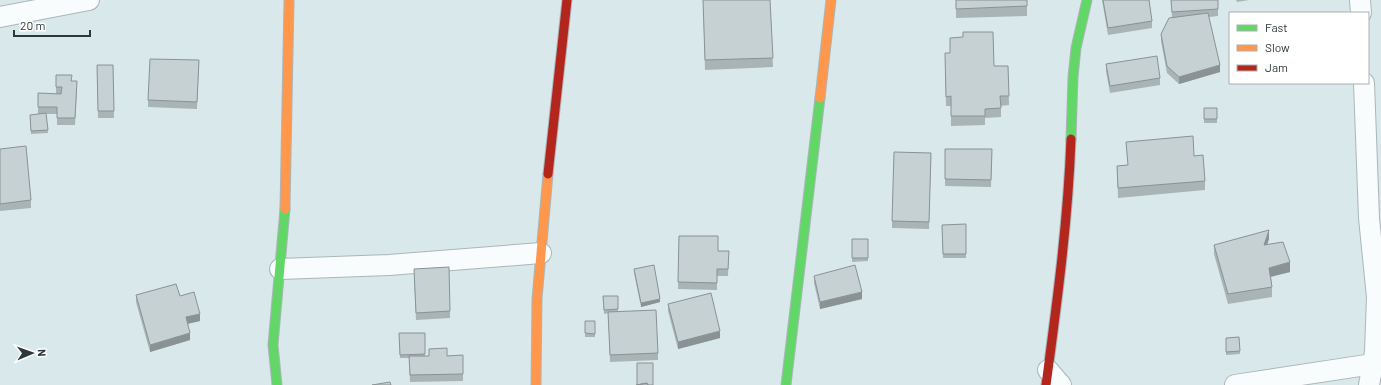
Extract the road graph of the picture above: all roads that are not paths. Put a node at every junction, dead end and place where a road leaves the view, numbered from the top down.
1 (89, 0) edge
2 (289, 0) edge
3 (567, 0) edge
4 (831, 0) edge
5 (1087, 0) edge
6 (1360, 0) edge
7 (1361, 12) edge
8 (0, 17) edge
9 (1364, 84) edge
10 (541, 253) junction
11 (280, 269) junction
12 (1379, 311) edge
13 (1373, 364) junction
14 (1047, 377) edge
15 (277, 385) edge
16 (536, 385) edge
17 (786, 385) edge
18 (1061, 385) edge
19 (1235, 385) edge
20 (1369, 385) edge

1 - 8 street
2 - 11 street
3 - 10 street
4 - 17 street
5 - 14 street
6 - 7 street
9 - 12 street
10 - 11 street
10 - 16 street
11 - 15 street
12 - 13 street
13 - 19 street
13 - 20 street
14 - 18 street

